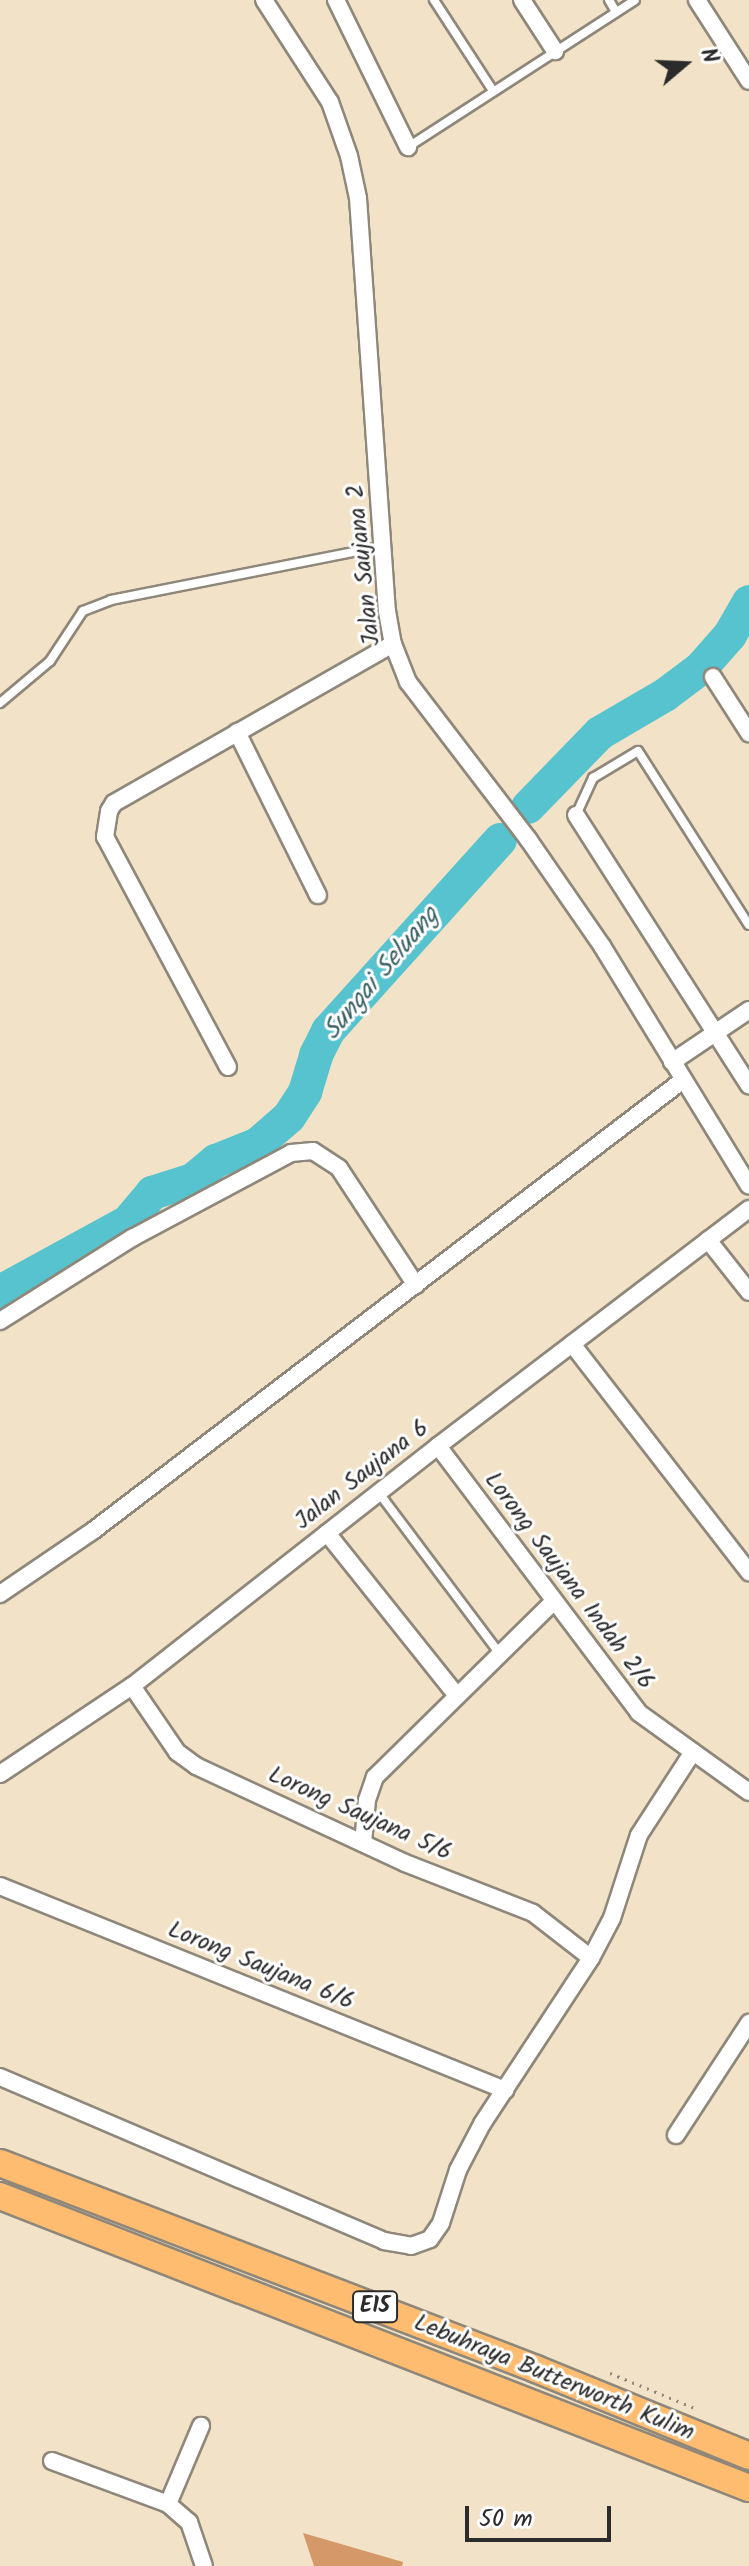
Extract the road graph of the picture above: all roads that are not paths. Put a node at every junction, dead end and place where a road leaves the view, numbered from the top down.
1 (264, 0) edge
2 (336, 0) edge
3 (434, 0) edge
4 (522, 0) edge
5 (609, 0) edge
6 (635, 0) edge
7 (697, 0) edge
8 (616, 12) junction
9 (555, 51) junction
10 (749, 81) edge
11 (493, 91) junction
12 (408, 147) joint
13 (383, 546) junction
14 (393, 644) junction
15 (713, 677) dead end
16 (0, 703) edge
17 (237, 732) junction
18 (749, 733) edge
19 (576, 815) joint
20 (318, 895) dead end
21 (749, 925) edge
22 (749, 1010) edge
23 (714, 1034) junction
24 (672, 1062) junction
25 (228, 1067) dead end
26 (683, 1080) junction
27 (749, 1085) edge
28 (749, 1186) edge
29 (749, 1209) edge
30 (708, 1240) junction
31 (416, 1285) junction
32 (749, 1292) edge
33 (0, 1321) edge
34 (572, 1344) junction
35 (438, 1446) junction
36 (379, 1492) junction
37 (327, 1533) junction
38 (749, 1572) edge
39 (0, 1594) edge
40 (554, 1601) junction
41 (500, 1654) junction
42 (132, 1686) junction
43 (457, 1696) junction
44 (693, 1752) junction
45 (0, 1774) edge
46 (749, 1792) edge
47 (363, 1843) junction
48 (0, 1886) edge
49 (591, 1958) junction
50 (749, 2023) edge
51 (0, 2077) edge
52 (505, 2090) junction
53 (676, 2135) dead end
54 (0, 2163) edge
55 (0, 2196) edge
56 (201, 2426) dead end
57 (749, 2456) edge
58 (52, 2461) dead end
59 (749, 2488) edge
60 (168, 2504) junction
61 (204, 2566) edge

1 - 13 street, Jalan Saujana 2
2 - 12 street
3 - 11 lane
4 - 9 street
5 - 8 lane
6 - 8 lane
7 - 10 street
8 - 9 lane
9 - 11 lane
11 - 12 lane
13 - 14 street, Jalan Saujana 2
13 - 16 lane
14 - 17 street
14 - 24 street, Jalan Saujana 2
15 - 18 street
17 - 20 street
17 - 25 street
19 - 21 lane
19 - 23 street
22 - 23 street
23 - 24 street
23 - 27 street
24 - 26 street, Jalan Saujana 2
26 - 28 street, Jalan Saujana 2
26 - 31 street
29 - 30 street, Jalan Saujana 6
30 - 32 street
30 - 34 street, Jalan Saujana 6
31 - 33 street
31 - 39 street
34 - 35 street, Jalan Saujana 6
34 - 38 street
35 - 36 street, Jalan Saujana 6
35 - 40 street, Lorong Saujana Indah 2/6
36 - 37 street, Jalan Saujana 6
36 - 41 lane
37 - 42 street, Jalan Saujana 6
37 - 43 street
40 - 41 street
40 - 44 street, Lorong Saujana Indah 2/6
41 - 43 street
42 - 45 street, Jalan Saujana 6
42 - 47 street, Lorong Saujana 5/6
43 - 47 street
44 - 46 street, Lorong Saujana Indah 2/6
44 - 49 street
47 - 49 street, Lorong Saujana 5/6
48 - 52 street, Lorong Saujana 6/6
49 - 52 street
50 - 53 street
51 - 52 street
54 - 57 highway, Lebuhraya Butterworth Kulim / E15
55 - 59 highway, Lebuhraya Butterworth Kulim / E15
56 - 60 street
58 - 60 street
60 - 61 street

